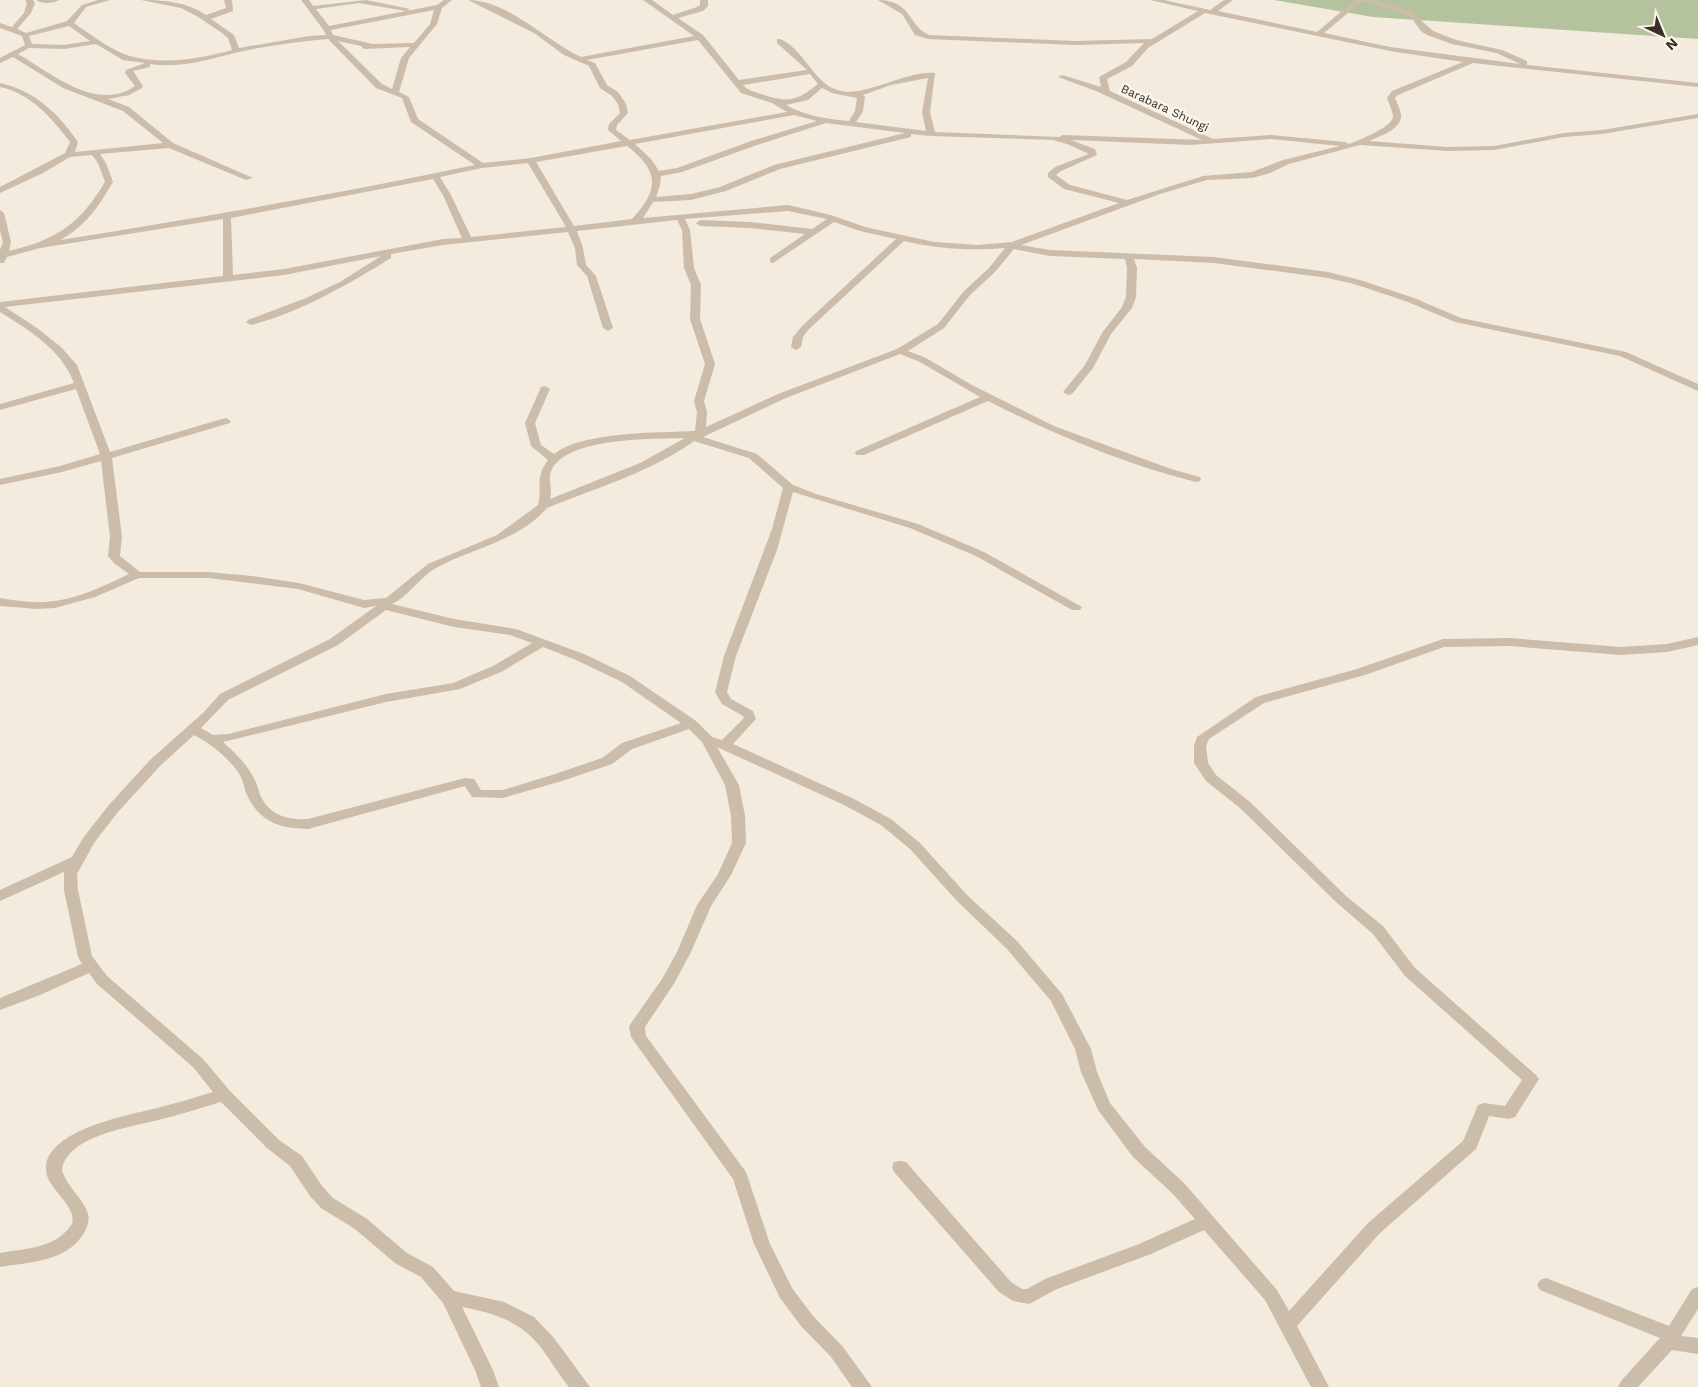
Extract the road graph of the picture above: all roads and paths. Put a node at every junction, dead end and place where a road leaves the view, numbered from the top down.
1 (29, 0) edge
2 (40, 0) edge
3 (55, 0) edge
4 (106, 0) edge
5 (145, 0) edge
6 (228, 0) edge
7 (305, 0) edge
8 (448, 0) edge
9 (472, 0) edge
10 (647, 0) edge
11 (704, 0) edge
12 (882, 0) edge
13 (1154, 0) edge
14 (1229, 0) edge
15 (1359, 0) edge
16 (1364, 0) edge
17 (87, 2) edge
18 (439, 7) junction
19 (311, 8) junction
20 (416, 10) junction
21 (1209, 11) junction
22 (206, 18) junction
23 (672, 18) junction
24 (70, 23) junction
25 (0, 24) edge
26 (14, 29) junction
27 (328, 33) junction
28 (1317, 34) junction
29 (26, 35) junction
30 (700, 37) junction
31 (780, 40) dead end
32 (1153, 41) junction
33 (97, 42) junction
34 (414, 45) junction
35 (28, 46) junction
36 (371, 46) junction
37 (342, 48) junction
38 (236, 51) junction
39 (14, 54) junction
40 (580, 59) junction
41 (1472, 60) junction
42 (0, 61) edge
43 (159, 63) junction
44 (1528, 66) junction
45 (811, 72) junction
46 (1062, 77) dead end
47 (738, 83) junction
48 (822, 84) junction
49 (0, 85) edge
50 (1698, 85) edge
51 (395, 92) junction
52 (1107, 93) junction
53 (857, 94) junction
54 (102, 98) junction
55 (779, 104) junction
56 (794, 112) junction
57 (1698, 116) edge
58 (826, 121) junction
59 (852, 124) junction
60 (918, 133) junction
61 (931, 134) junction
62 (1054, 138) junction
63 (1213, 142) junction
64 (629, 143) junction
65 (1357, 144) junction
66 (170, 145) junction
67 (95, 153) junction
68 (68, 155) junction
69 (531, 160) junction
70 (482, 166) junction
71 (656, 174) junction
72 (436, 177) junction
73 (249, 178) dead end
74 (0, 190) edge
75 (650, 200) junction
76 (1128, 203) junction
77 (0, 213) edge
78 (227, 216) junction
79 (833, 219) junction
80 (635, 221) junction
81 (682, 221) junction
82 (571, 228) junction
83 (812, 232) junction
84 (902, 238) junction
85 (468, 240) junction
86 (1013, 245) junction
87 (41, 246) junction
88 (407, 248) junction
89 (1128, 255) junction
90 (2, 259) edge
91 (773, 260) dead end
92 (228, 278) junction
93 (0, 306) edge
94 (251, 322) dead end
95 (608, 328) dead end
96 (796, 347) dead end
97 (900, 351) junction
98 (79, 385) junction
99 (545, 388) dead end
100 (1698, 388) edge
101 (1068, 392) dead end
102 (990, 397) junction
103 (0, 407) edge
104 (226, 421) dead end
105 (696, 436) junction
106 (860, 453) dead end
107 (106, 456) junction
108 (554, 458) junction
109 (1196, 479) dead end
110 (0, 482) edge
111 (789, 487) junction
112 (544, 506) junction
113 (137, 575) junction
114 (0, 602) edge
115 (385, 606) junction
116 (1076, 607) dead end
117 (1698, 641) edge
118 (543, 642) junction
119 (691, 724) junction
120 (193, 729) junction
121 (211, 739) junction
122 (708, 740) junction
123 (725, 745) junction
124 (76, 861) junction
125 (0, 896) edge
126 (91, 966) junction
127 (0, 1004) edge
128 (224, 1095) junction
129 (900, 1167) dead end
130 (1208, 1222) junction
131 (0, 1260) edge
132 (1546, 1285) dead end
133 (1698, 1294) edge
134 (449, 1298) junction
135 (1286, 1326) junction
136 (1670, 1338) junction
137 (1698, 1346) edge
138 (857, 1383) edge
139 (490, 1387) edge
140 (581, 1387) edge
141 (1320, 1387) edge
142 (1627, 1387) edge

1 - 26 street
2 - 3 street
4 - 17 street
5 - 22 street
6 - 22 street
7 - 19 street
8 - 18 street
9 - 40 street
10 - 23 street
11 - 23 street
12 - 32 street
13 - 21 street
14 - 21 street, Barabara Shungi
15 - 28 street
16 - 44 street
17 - 24 street
18 - 20 street
18 - 34 street
19 - 20 street
19 - 27 street
20 - 27 street
21 - 28 street
21 - 32 street, Barabara Shungi
22 - 38 street
23 - 30 street
24 - 29 street
24 - 33 street
25 - 26 street
26 - 29 street
27 - 36 street
27 - 37 street
27 - 38 street
28 - 41 street
29 - 35 street
30 - 40 street
30 - 47 street
31 - 45 street
32 - 52 street, Barabara Shungi
33 - 35 street
33 - 43 street
34 - 36 street
34 - 51 street
35 - 39 street
36 - 37 street
37 - 51 street
38 - 43 street
39 - 42 street
39 - 54 street
40 - 64 street
41 - 44 street
41 - 65 street
43 - 54 street
44 - 50 street
45 - 47 street
45 - 48 street
46 - 52 street, Barabara Shungi
47 - 55 street
48 - 53 street
48 - 55 street
49 - 68 street
51 - 70 street
52 - 63 street, Barabara Shungi
53 - 59 street
53 - 61 street
54 - 66 street
55 - 56 street
56 - 58 street
56 - 64 street
57 - 65 street
58 - 59 street
58 - 71 street
59 - 60 street
60 - 61 street
60 - 75 street
61 - 62 street
62 - 63 street
62 - 76 street
63 - 65 street
64 - 69 street
64 - 71 street
65 - 76 street
66 - 67 street
66 - 73 street
67 - 68 street
67 - 87 street
68 - 74 street
69 - 70 street
69 - 82 street
70 - 72 street
71 - 75 street
72 - 78 street
72 - 85 street
75 - 80 street
76 - 86 street
77 - 90 street
78 - 87 street
78 - 92 street
79 - 81 street
79 - 83 street
79 - 84 street
80 - 81 street
80 - 82 street
81 - 83 street
81 - 105 street
82 - 85 street
82 - 95 street
83 - 91 street
84 - 86 street
84 - 96 street
85 - 88 street
86 - 89 street
86 - 97 street
87 - 90 street
88 - 92 street
88 - 94 street
89 - 100 street
89 - 101 street
92 - 93 street
93 - 98 street
97 - 102 street
97 - 105 street
98 - 103 street
98 - 107 street
99 - 108 street
102 - 106 street
102 - 109 street
104 - 107 street
105 - 108 street
105 - 111 street
105 - 112 street
107 - 110 street
107 - 113 street
108 - 112 street
111 - 116 street
111 - 123 street
112 - 115 street
113 - 114 street
113 - 115 street
115 - 118 street
115 - 120 street
117 - 135 street
118 - 119 street
118 - 121 street
119 - 121 street
119 - 122 street
120 - 121 street
120 - 124 street
122 - 123 street
122 - 138 street
123 - 130 street
124 - 125 street
124 - 126 street
126 - 127 street
126 - 128 street
128 - 131 street
128 - 134 street
129 - 130 street
130 - 135 street
132 - 136 street
133 - 136 street
134 - 139 street
134 - 140 street
135 - 141 street
136 - 137 street
136 - 142 street

